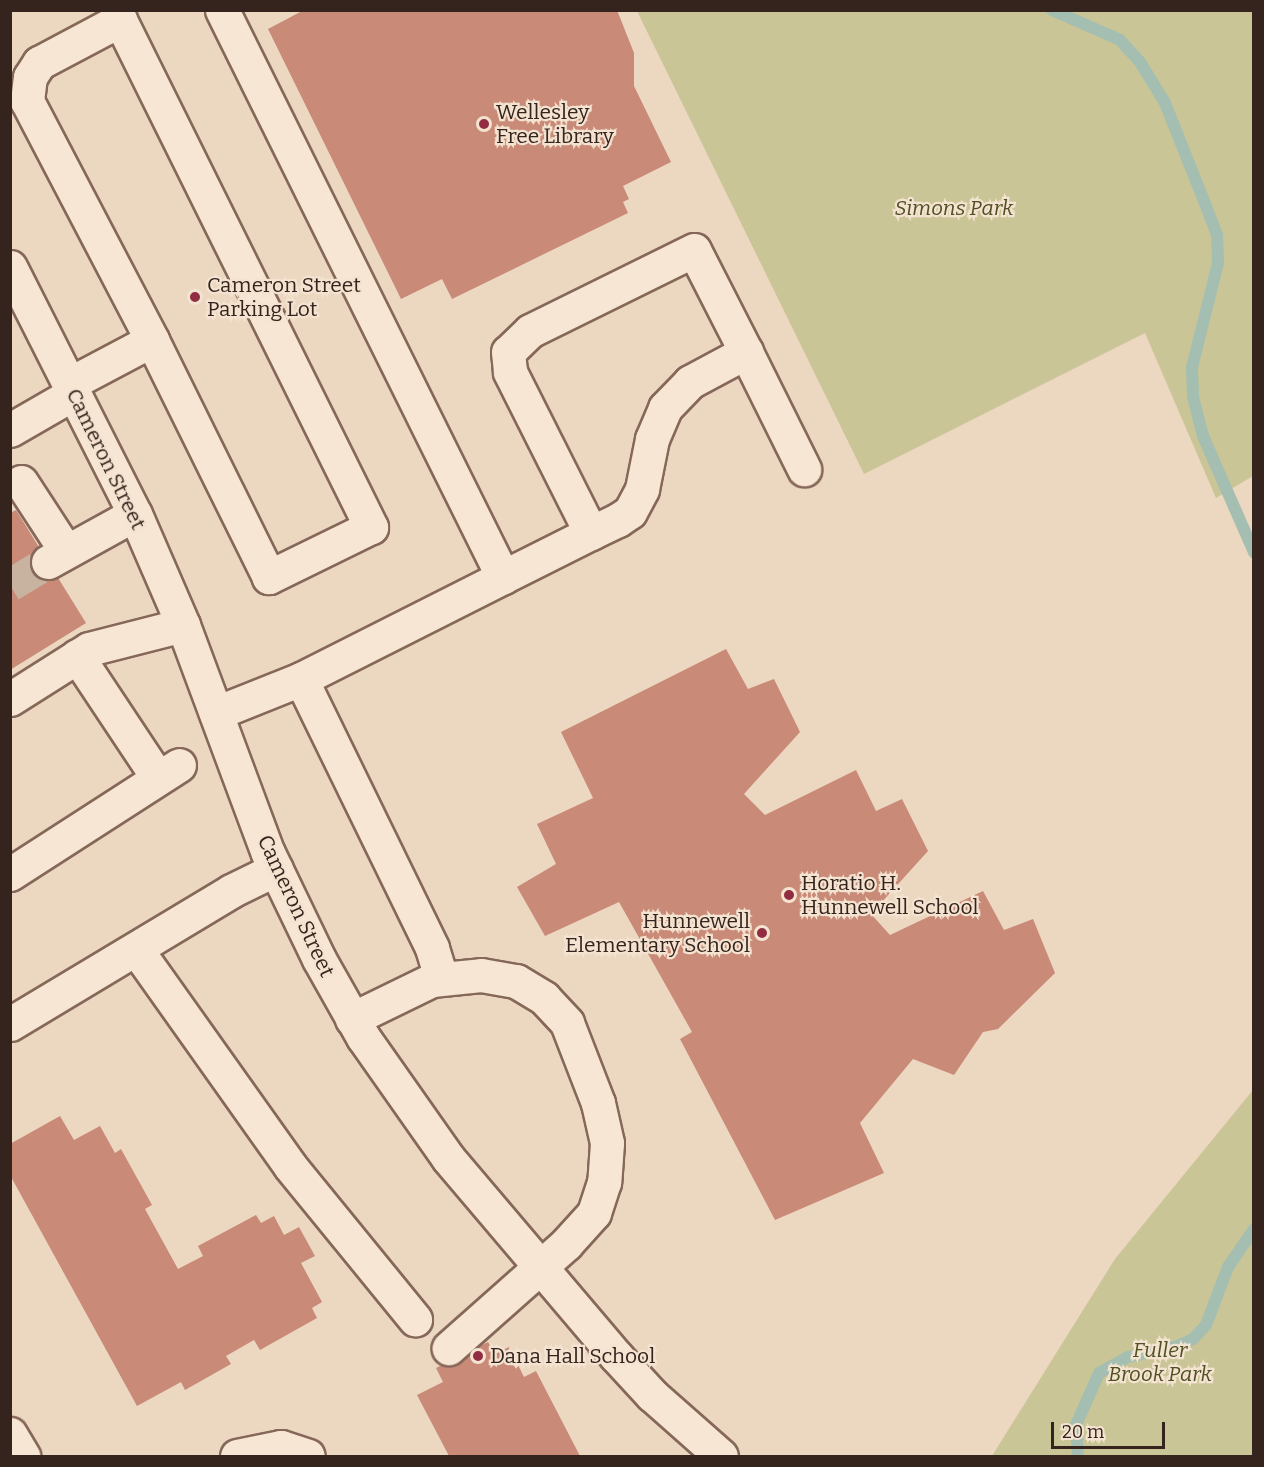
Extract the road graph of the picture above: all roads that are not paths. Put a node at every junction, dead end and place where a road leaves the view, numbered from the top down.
1 (222, 10) edge
2 (232, 10) edge
3 (240, 43) junction
4 (10, 267) edge
5 (152, 340) junction
6 (746, 352) junction
7 (72, 388) junction
8 (10, 430) edge
9 (804, 469) dead end
10 (21, 482) dead end
11 (135, 514) junction
12 (591, 533) junction
13 (503, 577) junction
14 (183, 625) junction
15 (77, 656) junction
16 (301, 679) junction
17 (10, 699) edge
18 (216, 713) junction
19 (276, 869) junction
20 (10, 874) edge
21 (136, 949) junction
22 (441, 978) junction
23 (352, 1019) junction
24 (10, 1024) edge
25 (540, 1266) junction
26 (415, 1319) dead end
27 (449, 1348) dead end
28 (237, 1456) edge
29 (308, 1456) edge
30 (721, 1456) edge

1 - 3 street
2 - 3 street
3 - 13 street
4 - 7 street, Cameron Street
5 - 5 street
5 - 7 street
6 - 9 street
6 - 12 street
6 - 12 street
7 - 8 street
7 - 11 street, Cameron Street
10 - 11 street
11 - 14 street, Cameron Street
12 - 13 street
13 - 16 street
14 - 15 street
14 - 18 street, Cameron Street
15 - 17 street
15 - 20 street
16 - 18 street
16 - 22 street
18 - 19 street, Cameron Street
19 - 21 street
19 - 23 street, Cameron Street
21 - 24 street
21 - 26 street
22 - 23 street
22 - 25 street
23 - 25 street, Cameron Street
25 - 27 street
25 - 30 street, Cameron Street
28 - 29 street

